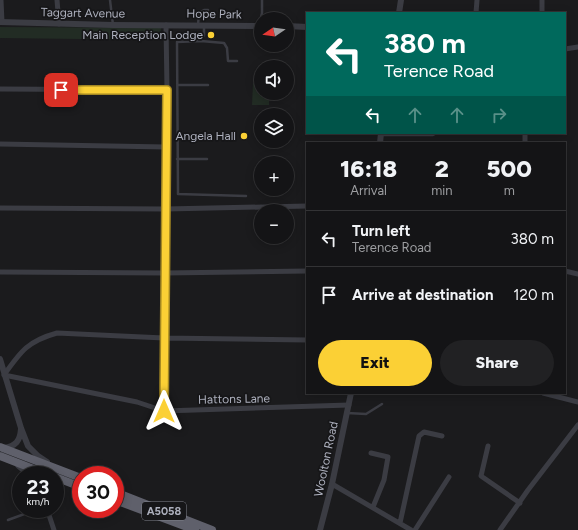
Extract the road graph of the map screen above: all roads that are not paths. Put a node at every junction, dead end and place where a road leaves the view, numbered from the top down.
1 (2, 0) edge
2 (57, 0) edge
3 (110, 0) edge
4 (262, 0) edge
5 (401, 0) edge
6 (477, 0) edge
7 (542, 0) edge
8 (208, 10) dead end
9 (261, 12) edge
10 (399, 12) edge
11 (476, 12) edge
12 (542, 12) edge
13 (1, 22) edge
14 (59, 24) junction
15 (166, 25) junction
16 (201, 25) junction
17 (114, 26) junction
18 (254, 26) edge
19 (294, 26) edge
20 (306, 27) edge
21 (201, 41) junction
22 (578, 47) edge
23 (566, 49) edge
24 (237, 61) dead end
25 (178, 85) junction
26 (208, 86) dead end
27 (0, 89) edge
28 (167, 90) junction
29 (381, 134) edge
30 (435, 134) edge
31 (0, 144) edge
32 (166, 146) junction
33 (178, 159) junction
34 (207, 159) dead end
35 (246, 196) dead end
36 (306, 206) edge
37 (0, 208) edge
38 (166, 209) junction
39 (306, 271) edge
40 (566, 271) edge
41 (0, 272) edge
42 (165, 274) junction
43 (578, 274) edge
44 (164, 338) junction
45 (306, 340) edge
46 (0, 359) edge
47 (4, 375) junction
48 (351, 394) edge
49 (546, 394) edge
50 (578, 402) edge
51 (382, 404) dead end
52 (349, 405) junction
53 (164, 411) junction
54 (347, 413) junction
55 (578, 425) edge
56 (21, 428) junction
57 (442, 436) dead end
58 (488, 446) dead end
59 (1, 450) edge
60 (371, 453) dead end
61 (8, 459) junction
62 (18, 466) edge
63 (26, 466) edge
64 (51, 466) edge
65 (53, 466) edge
66 (449, 477) dead end
67 (332, 484) junction
68 (124, 496) edge
69 (520, 502) junction
70 (124, 503) edge
71 (372, 507) junction
72 (13, 518) edge
73 (50, 518) edge
74 (8, 520) dead end
75 (400, 523) junction
76 (54, 530) edge
77 (195, 530) edge
78 (212, 530) edge
79 (320, 530) edge
80 (411, 530) edge
81 (415, 530) edge
82 (500, 530) edge

1 - 13 street
2 - 14 street
3 - 17 lane
4 - 9 lane
5 - 10 street
6 - 11 street
7 - 12 street
8 - 16 lane
13 - 14 street, Taggart Avenue
14 - 17 street, Taggart Avenue
15 - 16 street, Hope Park
15 - 17 street, Taggart Avenue
15 - 28 street
16 - 18 street, Hope Park
16 - 21 lane
19 - 20 street
21 - 24 lane
21 - 25 lane
22 - 23 street
25 - 26 lane
25 - 33 lane
27 - 28 street
28 - 32 street
29 - 30 lane
31 - 32 street
32 - 38 street
33 - 34 lane
33 - 35 lane
36 - 38 street
37 - 38 street
38 - 42 street
39 - 42 street
40 - 43 street
41 - 42 street
42 - 44 street
44 - 45 street
44 - 47 street
44 - 53 street
46 - 47 street
47 - 53 street, Hattons Lane
47 - 56 street
48 - 52 street, Woolton Road
49 - 50 street
51 - 54 lane
52 - 53 street, Hattons Lane
52 - 54 street, Woolton Road
54 - 67 street, Woolton Road
55 - 69 street
56 - 59 street
56 - 65 street
57 - 75 street
58 - 69 street
59 - 61 highway
59 - 64 highway
60 - 71 street
61 - 62 street
61 - 63 highway
66 - 81 street
67 - 71 street
67 - 79 street, Woolton Road
68 - 78 highway, A5058
69 - 82 street
70 - 77 highway, A5058
71 - 75 street
72 - 74 lane
73 - 76 street
75 - 80 street

